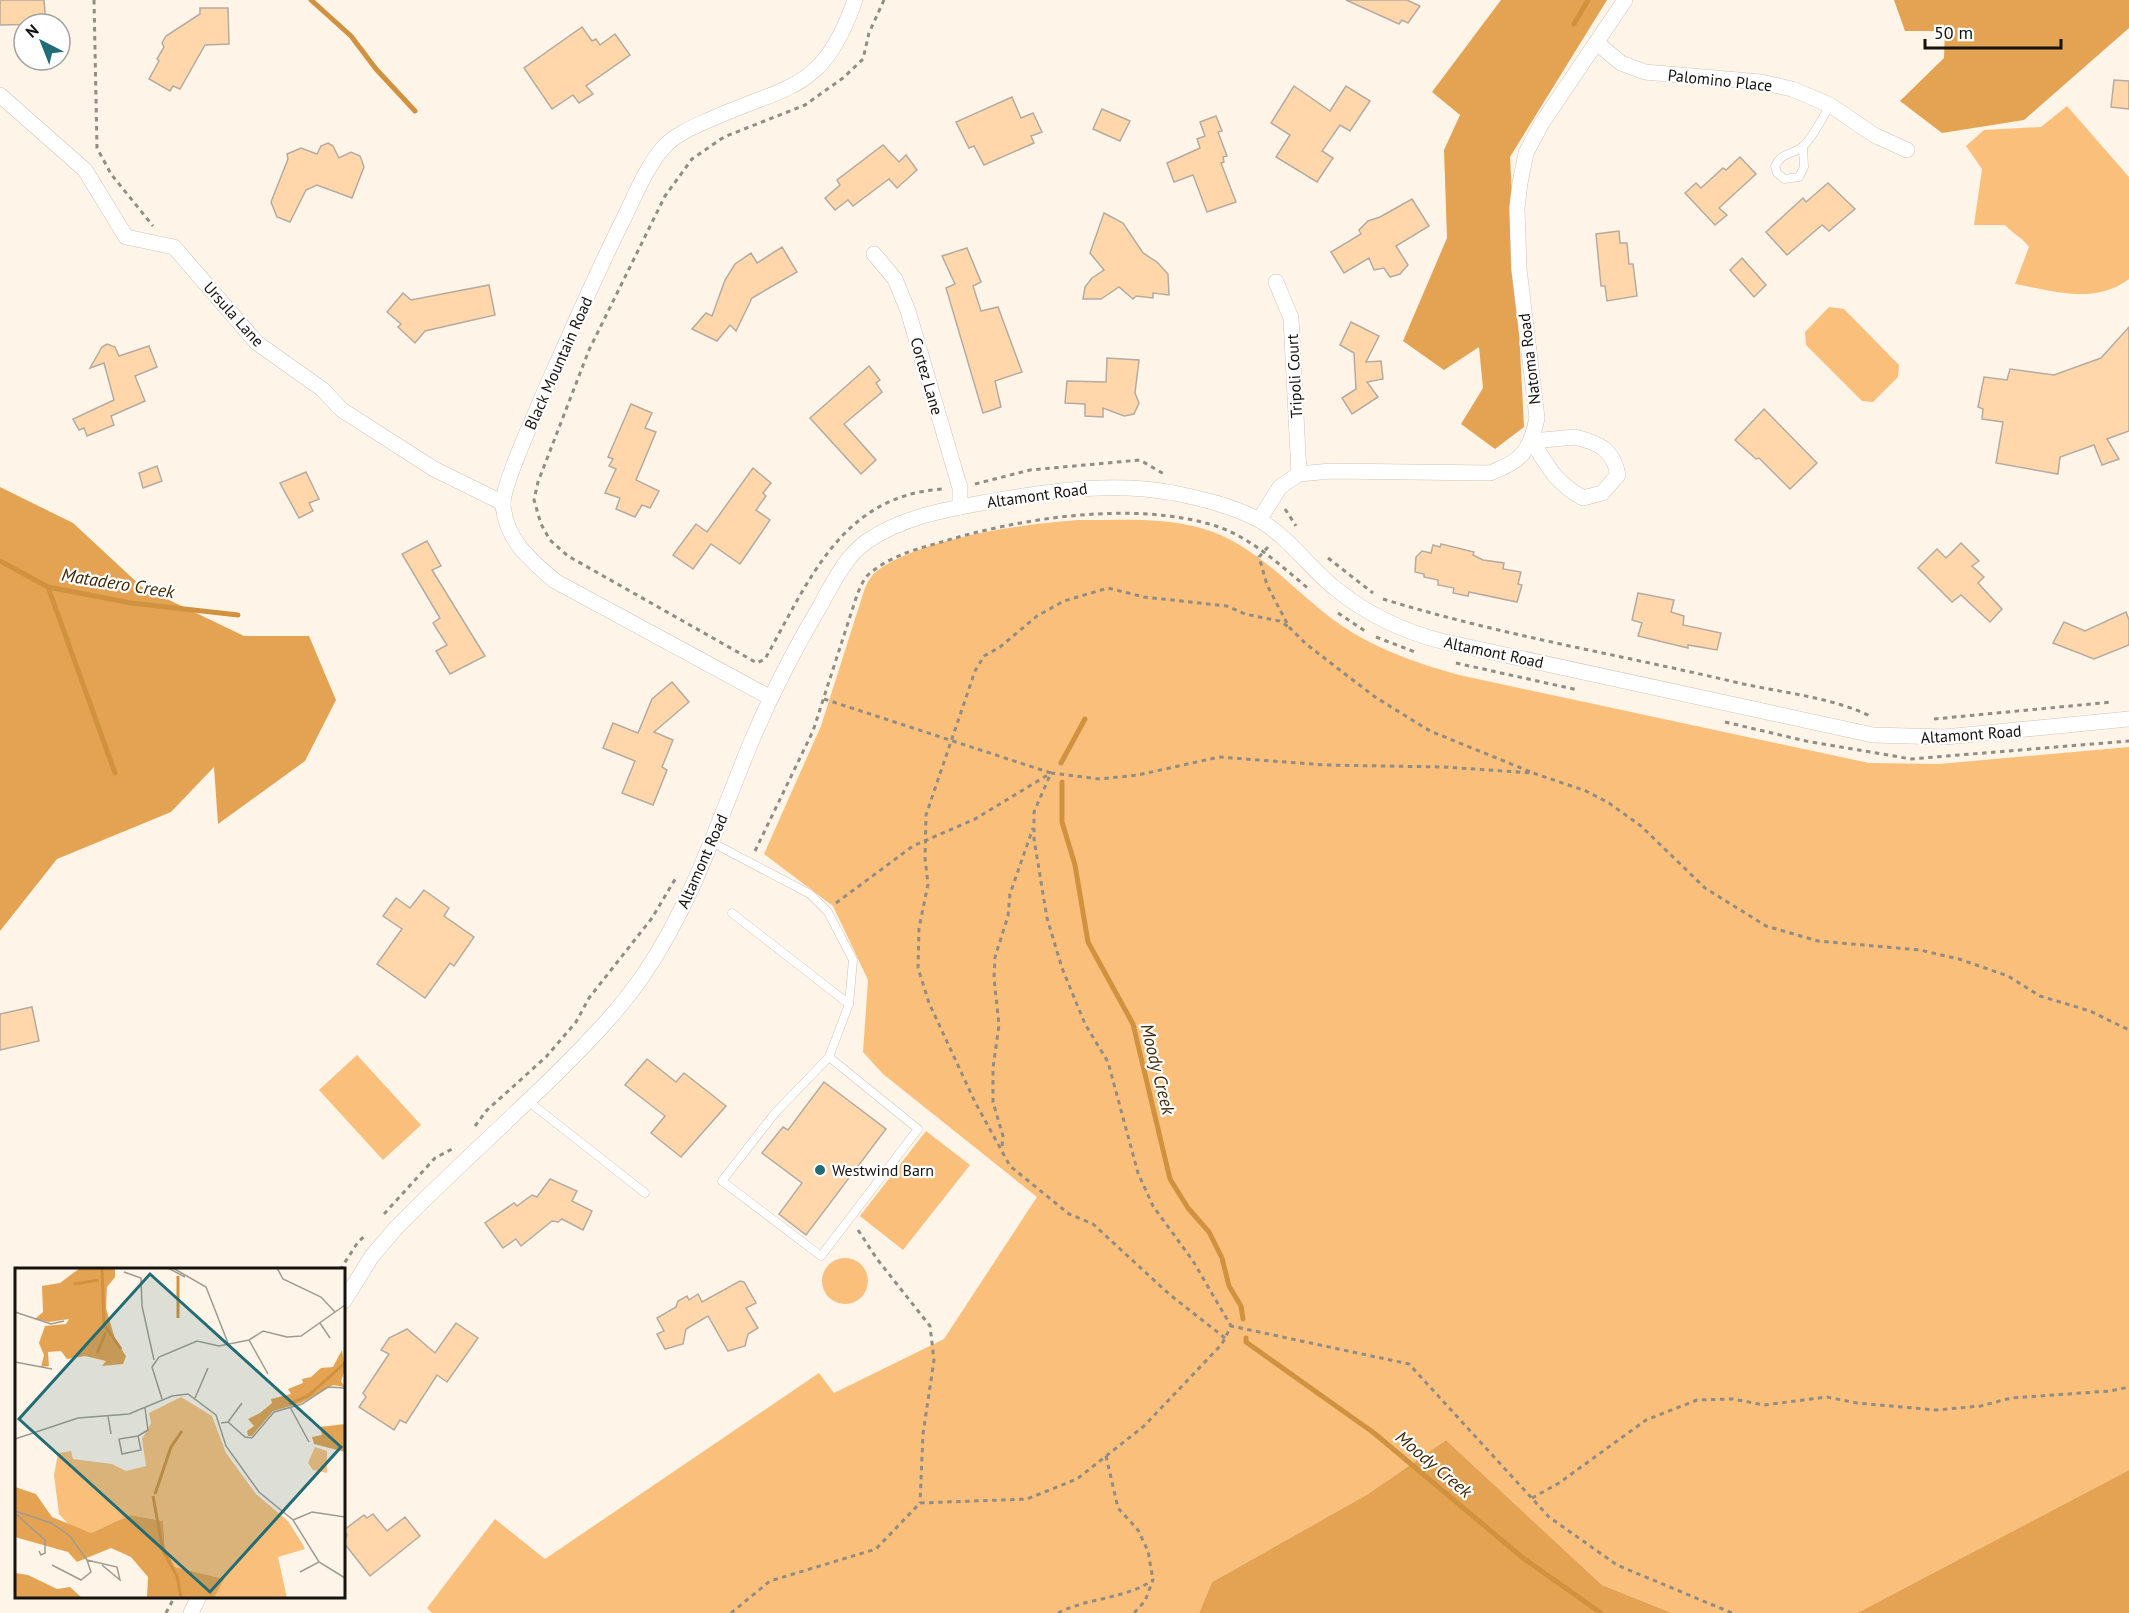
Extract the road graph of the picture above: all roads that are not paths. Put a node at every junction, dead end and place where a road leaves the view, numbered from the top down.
1 (855, 0) edge
2 (1626, 0) edge
3 (1598, 43) junction
4 (0, 95) edge
5 (1830, 105) junction
6 (1803, 147) junction
7 (1907, 150) dead end
8 (873, 254) dead end
9 (1276, 282) dead end
10 (1532, 441) junction
11 (1299, 474) junction
12 (503, 503) junction
13 (960, 507) junction
14 (1259, 520) junction
15 (771, 698) junction
16 (2129, 719) edge
17 (712, 843) junction
18 (732, 913) dead end
19 (849, 1004) junction
20 (829, 1057) junction
21 (528, 1101) junction
22 (645, 1193) dead end
23 (345, 1299) edge
24 (198, 1598) edge
25 (191, 1613) edge

1 - 12 street, Black Mountain Road
2 - 3 street, Natoma Road
3 - 5 street, Palomino Place
3 - 10 street, Natoma Road
4 - 12 street, Ursula Lane
5 - 6 lane
5 - 7 street, Palomino Place
6 - 6 lane
8 - 13 street, Cortez Lane
9 - 11 street, Tripoli Court
10 - 10 street
10 - 11 street
11 - 14 street
12 - 15 street
13 - 14 street, Altamont Road
13 - 15 street, Altamont Road
14 - 16 street, Altamont Road
15 - 17 street, Altamont Road
17 - 19 lane
17 - 21 street, Altamont Road
18 - 19 lane
19 - 20 lane
20 - 20 lane
21 - 22 lane
21 - 23 street, Altamont Road
24 - 25 street

